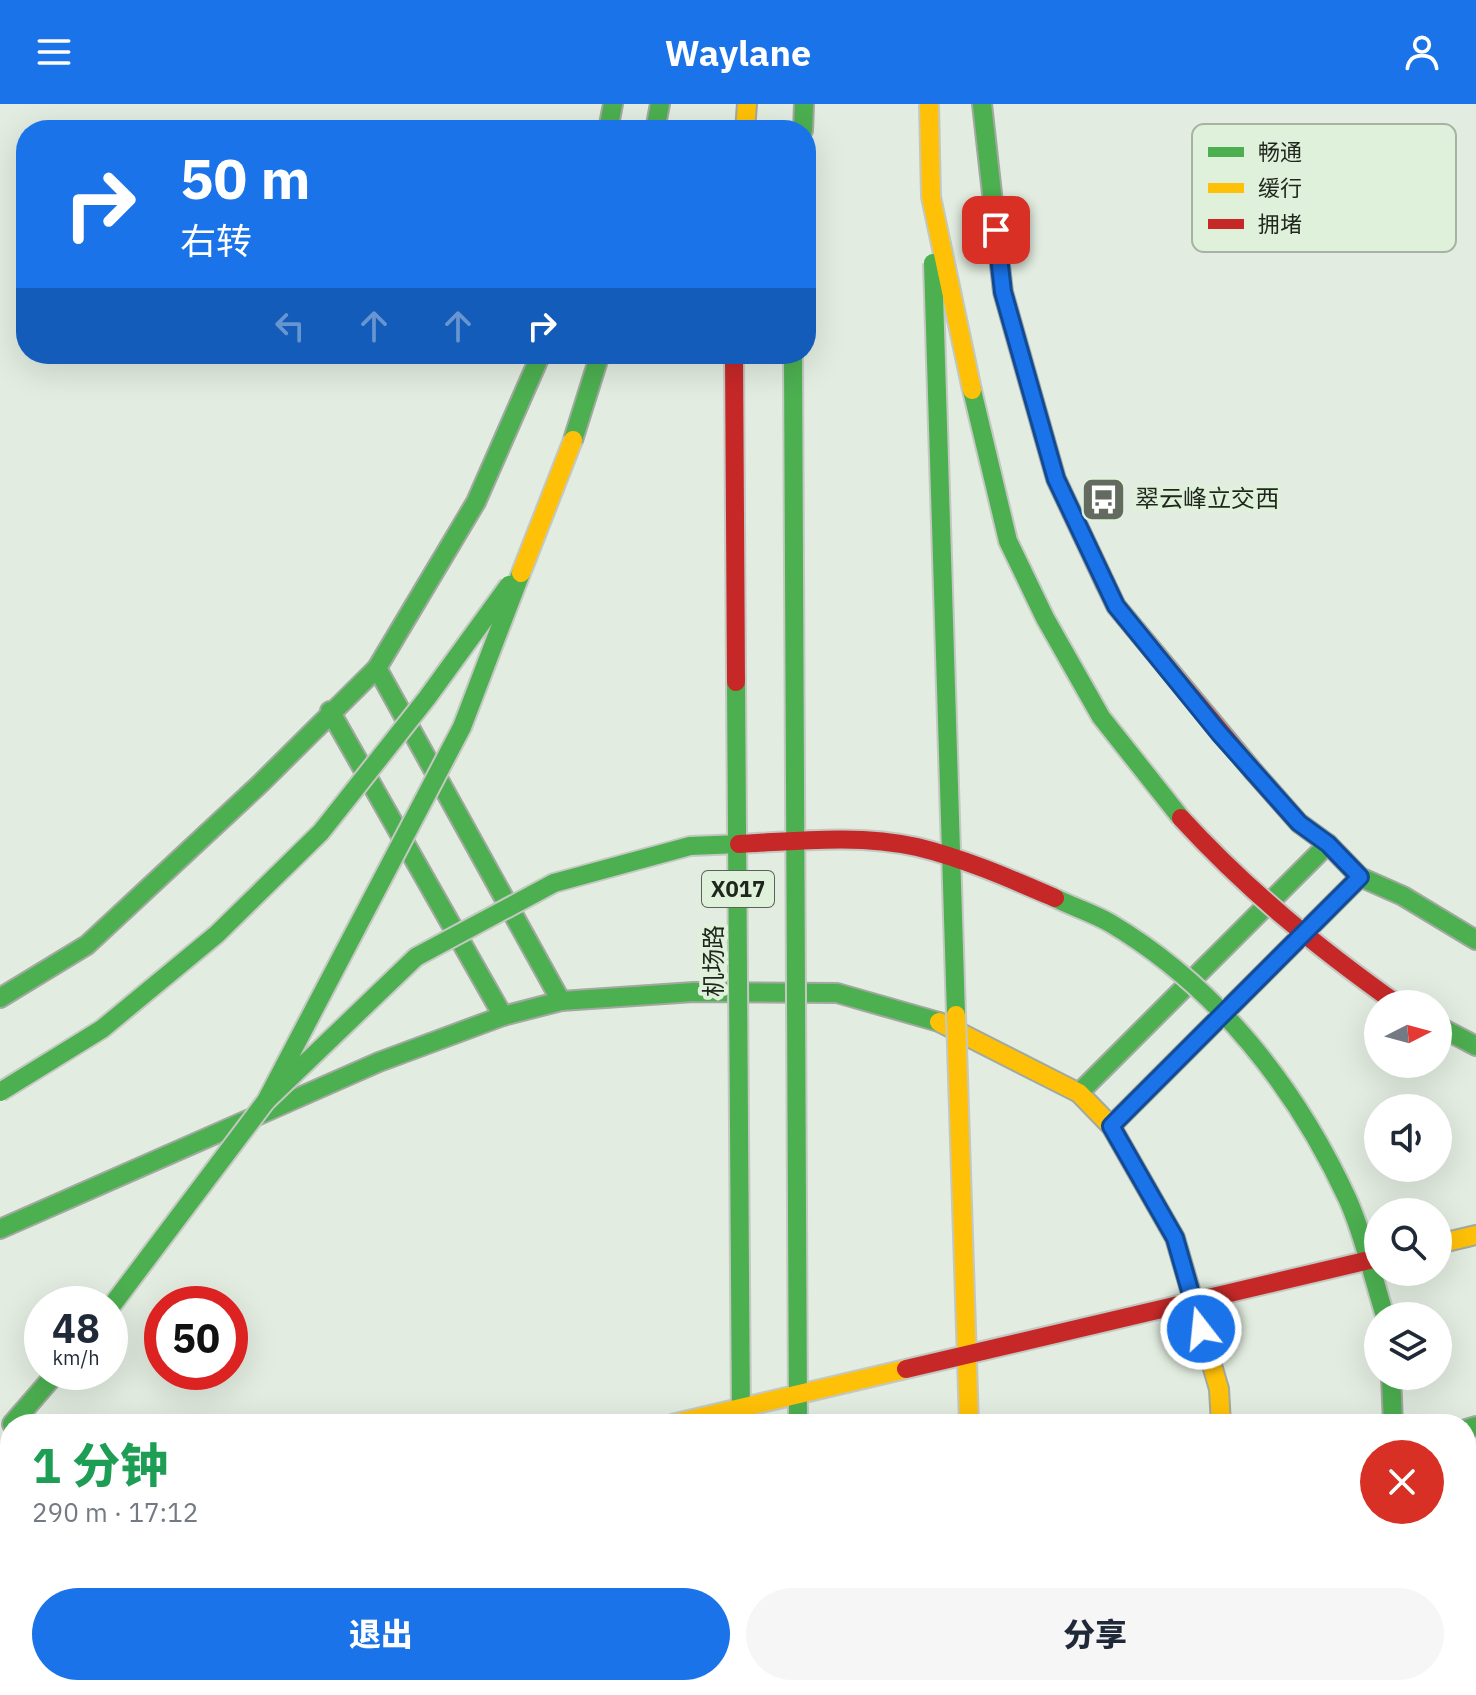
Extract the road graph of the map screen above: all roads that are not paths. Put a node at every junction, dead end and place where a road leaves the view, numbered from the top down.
1 (929, 104) edge
2 (982, 104) edge
3 (931, 197) junction
4 (537, 364) edge
5 (597, 364) edge
6 (734, 364) edge
7 (793, 364) edge
8 (573, 440) junction
9 (377, 668) junction
10 (330, 711) junction
11 (1328, 844) junction
12 (1360, 877) junction
13 (1476, 940) edge
14 (1377, 990) edge
15 (0, 998) edge
16 (561, 1001) junction
17 (503, 1016) junction
18 (1452, 1033) edge
19 (1476, 1046) edge
20 (0, 1092) edge
21 (1079, 1093) junction
22 (266, 1101) junction
23 (1111, 1126) junction
24 (0, 1229) edge
25 (1476, 1235) edge
26 (1452, 1241) edge
27 (1364, 1261) edge
28 (127, 1286) edge
29 (1381, 1302) edge
30 (41, 1390) edge
31 (1392, 1390) edge
32 (21, 1414) edge
33 (715, 1414) edge
34 (739, 1414) edge
35 (798, 1414) edge
36 (969, 1414) edge
37 (1220, 1414) edge
38 (1393, 1414) edge

1 - 3 main road, bridge
2 - 11 main road
3 - 14 main road, bridge
3 - 36 main road, bridge
4 - 9 main road
5 - 8 main road
6 - 34 main road, 机场路 / X017, bridge
7 - 35 main road, X017, bridge
8 - 20 main road, bridge
8 - 22 main road, bridge
9 - 10 main road
9 - 16 main road
10 - 15 main road
10 - 17 main road
11 - 12 main road
11 - 21 main road
12 - 13 main road
12 - 23 main road
16 - 17 main road
16 - 21 main road
17 - 24 main road
18 - 19 main road
21 - 23 main road
22 - 28 main road, bridge
22 - 29 main road, bridge
23 - 37 main road
25 - 26 main road
27 - 33 main road, bridge
30 - 32 main road
31 - 38 main road

